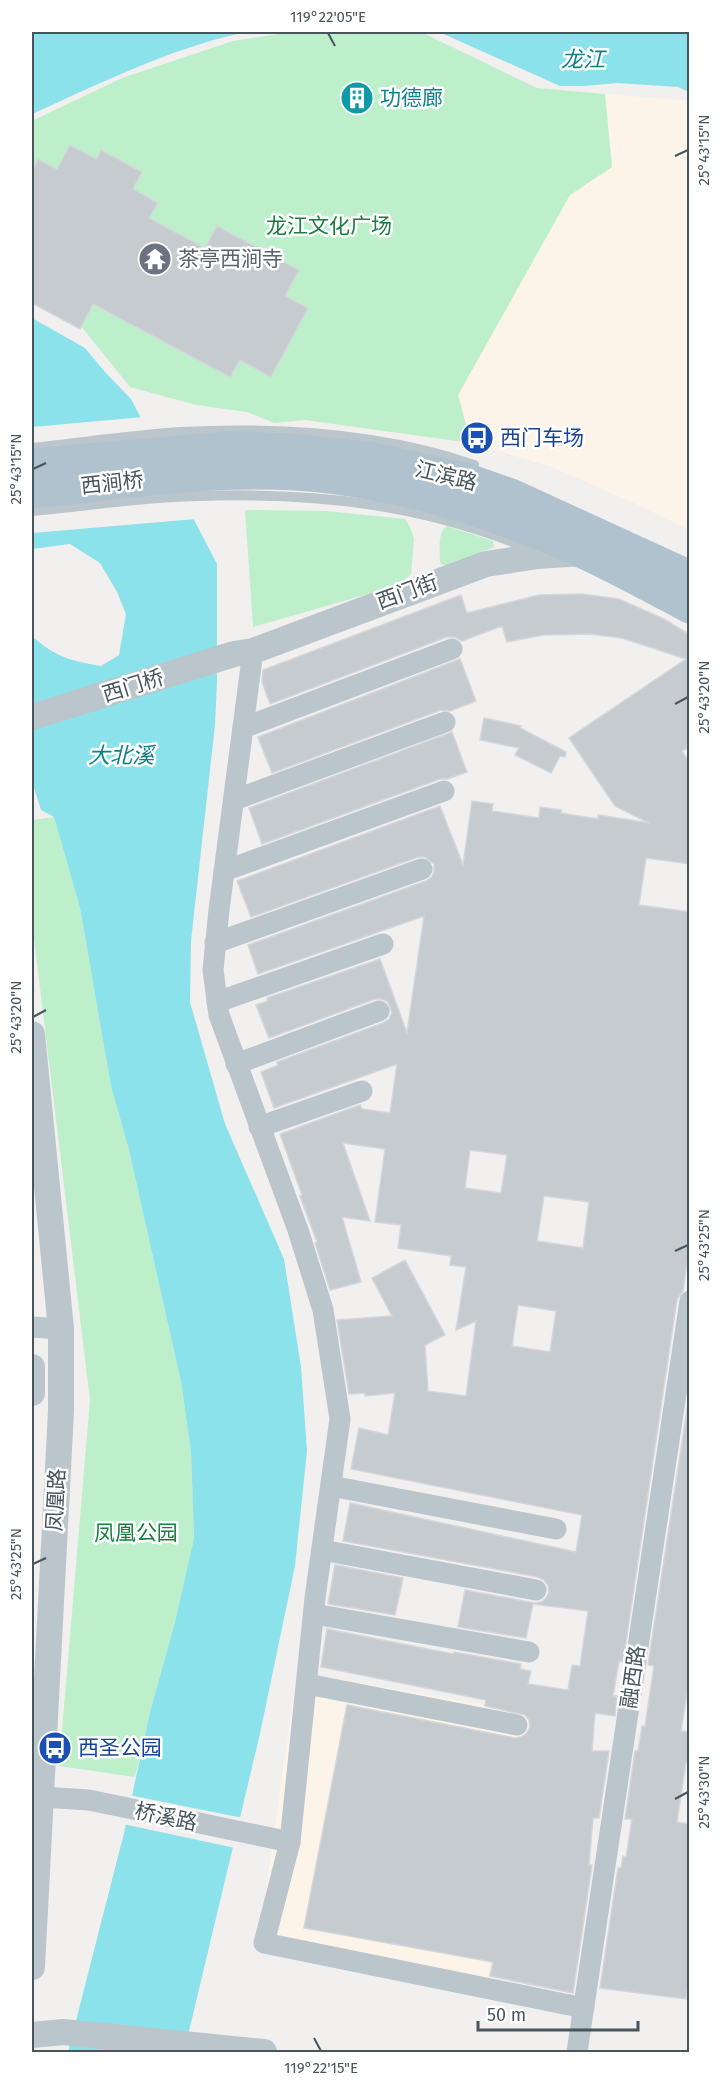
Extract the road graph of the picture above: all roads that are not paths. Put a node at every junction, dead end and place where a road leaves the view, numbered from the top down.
1 (32, 448) edge
2 (189, 463) junction
3 (32, 465) edge
4 (480, 467) dead end
5 (32, 492) edge
6 (32, 511) edge
7 (585, 553) junction
8 (544, 555) junction
9 (690, 576) edge
10 (690, 607) edge
11 (452, 649) dead end
12 (243, 653) junction
13 (32, 717) edge
14 (445, 722) dead end
15 (243, 728) junction
16 (444, 791) dead end
17 (234, 800) junction
18 (422, 869) dead end
19 (224, 871) junction
20 (215, 943) junction
21 (383, 944) dead end
22 (217, 1002) junction
23 (379, 1011) dead end
24 (32, 1034) edge
25 (236, 1064) junction
26 (362, 1091) dead end
27 (260, 1127) junction
28 (690, 1301) edge
29 (32, 1327) edge
30 (61, 1329) junction
31 (32, 1367) edge
32 (32, 1392) edge
33 (331, 1486) junction
34 (556, 1529) dead end
35 (322, 1550) junction
36 (536, 1590) dead end
37 (314, 1614) junction
38 (529, 1652) dead end
39 (307, 1684) junction
40 (518, 1725) dead end
41 (42, 1797) junction
42 (283, 1842) junction
43 (32, 1967) edge
44 (584, 2008) junction
45 (32, 2036) edge
46 (264, 2052) edge
47 (577, 2052) edge

1 - 2 lane
2 - 3 main road, 西涧桥
2 - 4 lane
2 - 5 main road, 西涧桥
2 - 6 lane
2 - 7 main road, 江滨路
2 - 8 lane
2 - 9 main road, 江滨路
7 - 8 street, 西门街
7 - 10 main road, 江滨路
8 - 12 street, 西门街
11 - 15 street
12 - 13 street, 西门桥
12 - 15 street
14 - 17 street
15 - 17 street
16 - 19 street
17 - 19 street
18 - 20 street
19 - 20 street
20 - 22 street
21 - 22 street
22 - 25 street
23 - 25 street
24 - 30 street, 凤凰路
25 - 27 street
26 - 27 street
27 - 33 street
28 - 44 street, 融西路
29 - 30 street
30 - 41 street, 凤凰路
31 - 32 street
33 - 34 street
33 - 35 street
35 - 36 street
35 - 37 street
37 - 38 street
37 - 39 street
39 - 40 street
39 - 42 street
41 - 42 street, 桥溪路
41 - 43 street, 凤凰路
42 - 44 street
44 - 47 street, 融西路
45 - 46 street

